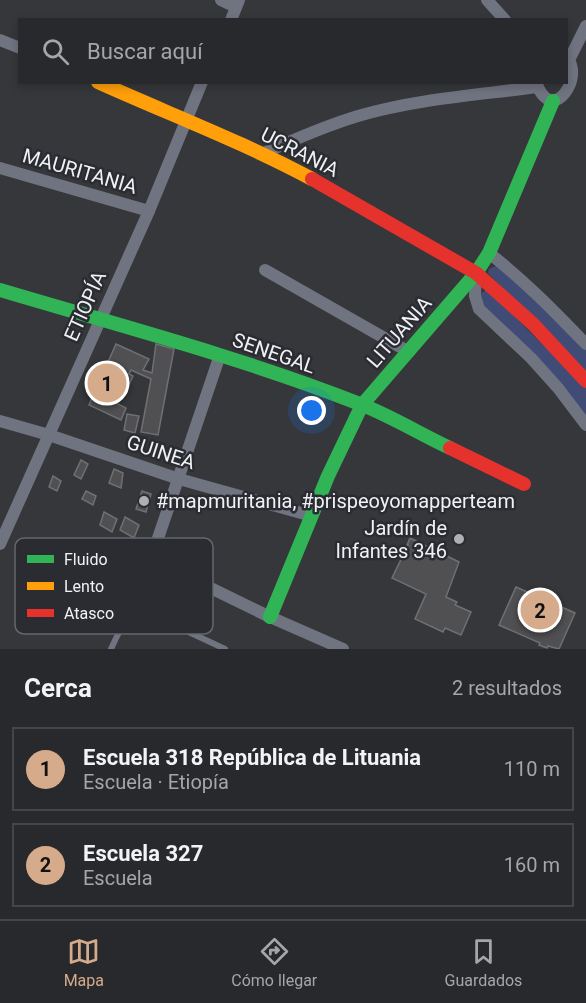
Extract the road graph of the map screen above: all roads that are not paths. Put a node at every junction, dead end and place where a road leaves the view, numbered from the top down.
1 (221, 0) edge
2 (487, 0) edge
3 (238, 3) edge
4 (232, 18) edge
5 (503, 18) edge
6 (586, 26) edge
7 (0, 40) edge
8 (18, 47) edge
9 (568, 57) edge
10 (102, 84) edge
11 (201, 84) edge
12 (536, 85) edge
13 (553, 101) junction
14 (185, 122) junction
15 (264, 153) junction
16 (0, 168) edge
17 (148, 211) junction
18 (489, 253) junction
19 (265, 270) dead end
20 (476, 273) junction
21 (0, 290) edge
22 (101, 319) junction
23 (586, 344) edge
24 (409, 352) junction
25 (220, 355) junction
26 (586, 381) edge
27 (362, 405) junction
28 (0, 421) edge
29 (586, 424) edge
30 (49, 435) junction
31 (178, 479) junction
32 (524, 484) dead end
33 (312, 516) junction
34 (159, 538) edge
35 (0, 544) edge
36 (213, 589) edge
37 (270, 617) junction
38 (120, 634) edge
39 (193, 634) edge
40 (111, 649) edge
41 (225, 649) edge
42 (344, 649) edge

1 - 3 street
2 - 5 street
3 - 4 street
6 - 9 street
7 - 8 street
9 - 13 street
10 - 14 street, UCRANIA
11 - 14 street, ETIOPÍA
12 - 13 street
12 - 15 street
13 - 18 street, LITUANIA
14 - 15 street, UCRANIA
14 - 17 street, ETIOPÍA
15 - 20 street, UCRANIA
16 - 17 street, MAURITANIA
17 - 22 street, ETIOPÍA
18 - 20 street, LITUANIA
18 - 23 street
19 - 24 street
20 - 24 street, LITUANIA
20 - 26 street, UCRANIA
20 - 29 street
21 - 22 street, SENEGAL
22 - 25 street, SENEGAL
22 - 30 street, ETIOPÍA
24 - 27 street, LITUANIA
25 - 27 street, SENEGAL
25 - 31 street
27 - 32 street, SENEGAL
27 - 33 street, LITUANIA
28 - 30 street, GUINEA
30 - 31 street, GUINEA
30 - 35 street, ETIOPÍA
31 - 33 street, GUINEA
31 - 34 street
33 - 37 street, LITUANIA
36 - 37 street
37 - 42 street
38 - 40 lane
39 - 41 lane

